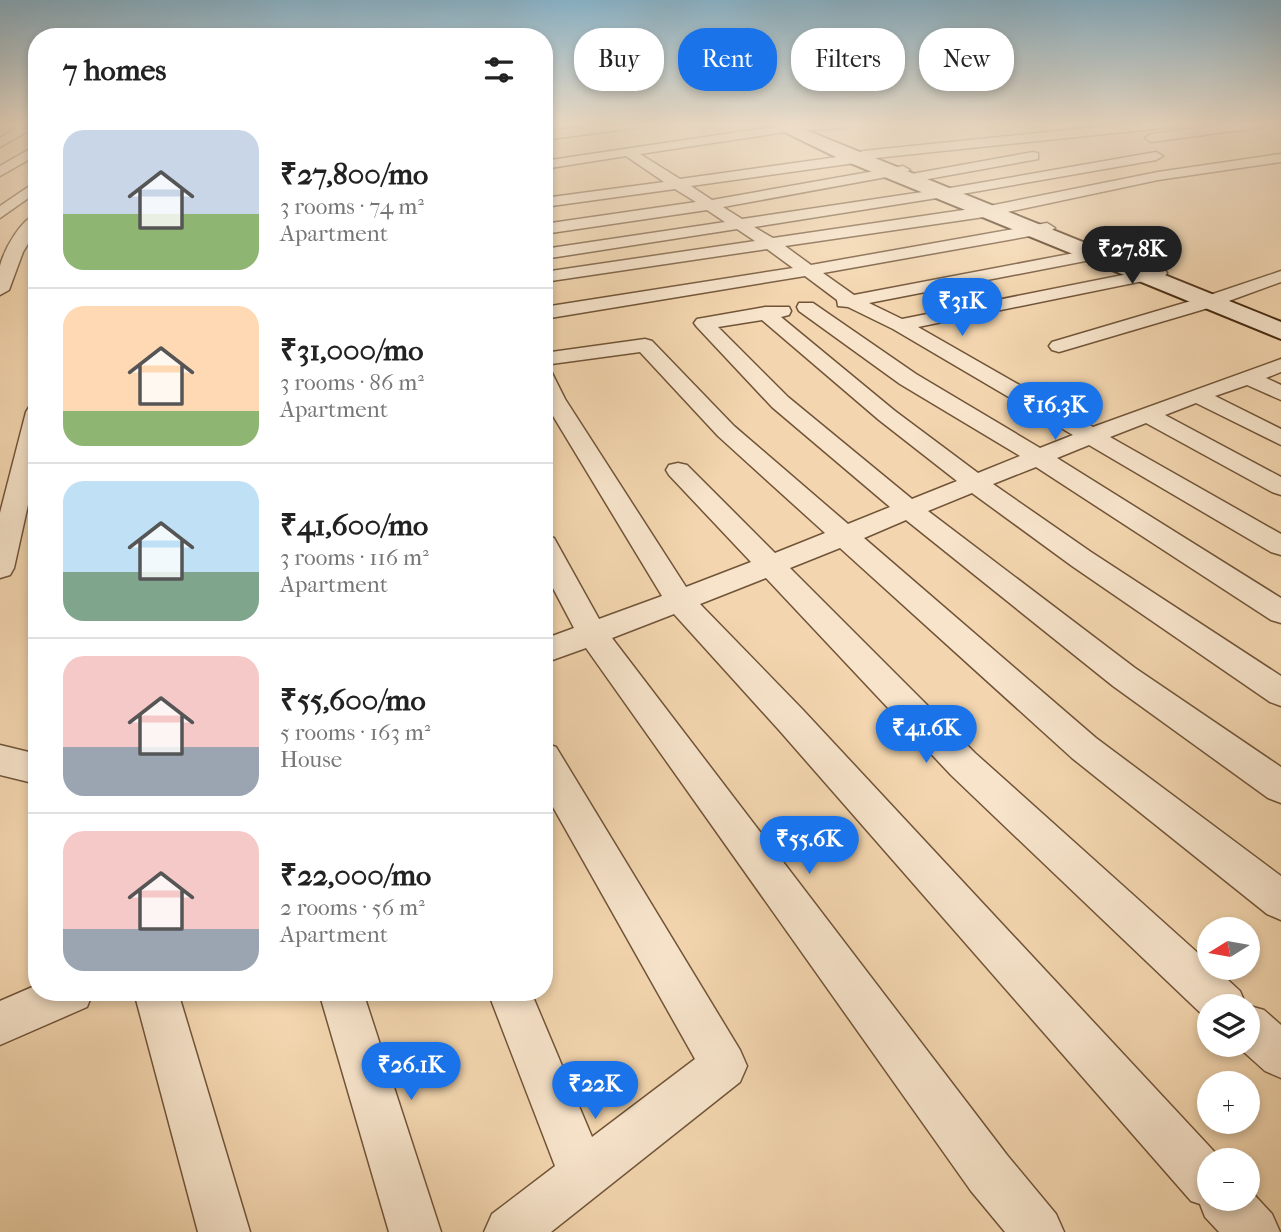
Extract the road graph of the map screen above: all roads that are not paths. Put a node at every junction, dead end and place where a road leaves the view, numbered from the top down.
1 (646, 180) edge
2 (683, 180) edge
3 (868, 180) edge
4 (918, 180) edge
5 (1015, 180) edge
6 (1136, 180) edge
7 (28, 186) edge
8 (11, 187) dead end
9 (28, 192) edge
10 (948, 192) junction
11 (553, 201) edge
12 (709, 205) junction
13 (992, 210) junction
14 (0, 213) edge
15 (740, 224) junction
16 (28, 228) edge
17 (553, 228) edge
18 (1040, 229) junction
19 (769, 243) junction
20 (553, 253) edge
21 (1099, 254) junction
22 (808, 271) junction
23 (553, 275) edge
24 (1150, 275) junction
25 (1281, 276) edge
26 (0, 290) edge
27 (1213, 299) junction
28 (851, 301) junction
29 (806, 307) junction
30 (553, 312) edge
31 (765, 313) junction
32 (1281, 320) edge
33 (900, 325) junction
34 (1281, 331) edge
35 (1059, 346) dead end
36 (553, 358) edge
37 (1281, 365) edge
38 (1248, 377) junction
39 (1281, 393) edge
40 (553, 396) edge
41 (1198, 396) junction
42 (1147, 415) junction
43 (1090, 437) junction
44 (1281, 438) edge
45 (28, 450) edge
46 (1038, 457) junction
47 (678, 470) dead end
48 (976, 481) junction
49 (1281, 487) edge
50 (908, 509) junction
51 (842, 536) junction
52 (1281, 547) edge
53 (553, 561) edge
54 (771, 566) junction
55 (0, 568) edge
56 (681, 603) junction
57 (1281, 612) edge
58 (593, 634) junction
59 (553, 648) edge
60 (1281, 693) edge
61 (0, 760) edge
62 (28, 767) edge
63 (553, 773) edge
64 (1281, 787) edge
65 (1281, 901) edge
66 (1212, 994) edge
67 (51, 1001) edge
68 (159, 1001) edge
69 (344, 1001) edge
70 (513, 1001) edge
71 (0, 1023) edge
72 (1260, 1037) edge
73 (1281, 1055) edge
74 (1197, 1170) edge
75 (583, 1174) junction
76 (1234, 1211) edge
77 (224, 1232) edge
78 (415, 1232) edge
79 (510, 1232) edge
80 (1038, 1232) edge
81 (1254, 1232) edge

1 - 11 street
2 - 12 street
3 - 12 street
4 - 10 main road
5 - 10 street
6 - 13 street
7 - 8 street
9 - 14 street
10 - 13 main road
10 - 15 street
12 - 15 street
12 - 17 street
13 - 18 main road
13 - 19 street
15 - 19 street
15 - 20 street
16 - 26 street
18 - 21 main road
18 - 22 street
19 - 22 street
19 - 23 street
21 - 24 main road
21 - 28 street
22 - 28 street
22 - 30 street
24 - 27 main road
24 - 33 street
25 - 27 street
27 - 32 main road
27 - 34 main road
27 - 35 street
28 - 29 street
28 - 33 street
29 - 31 street
29 - 46 street
31 - 48 street
31 - 50 street
33 - 43 street
36 - 51 street
37 - 38 street
38 - 39 street
38 - 41 street
40 - 56 street
41 - 42 street
41 - 44 street
42 - 43 street
42 - 49 street
43 - 46 street
43 - 52 street
45 - 55 street
46 - 48 street
46 - 57 street
47 - 54 street
48 - 50 street
48 - 60 street
50 - 51 street
50 - 64 street
51 - 54 street
51 - 65 street
53 - 58 street
54 - 56 street
54 - 66 street
56 - 58 street
56 - 74 street
58 - 59 street
58 - 80 street
61 - 62 street
63 - 75 street
67 - 71 street
68 - 77 street
69 - 78 street
70 - 75 street
72 - 73 street
75 - 79 street
76 - 81 street

